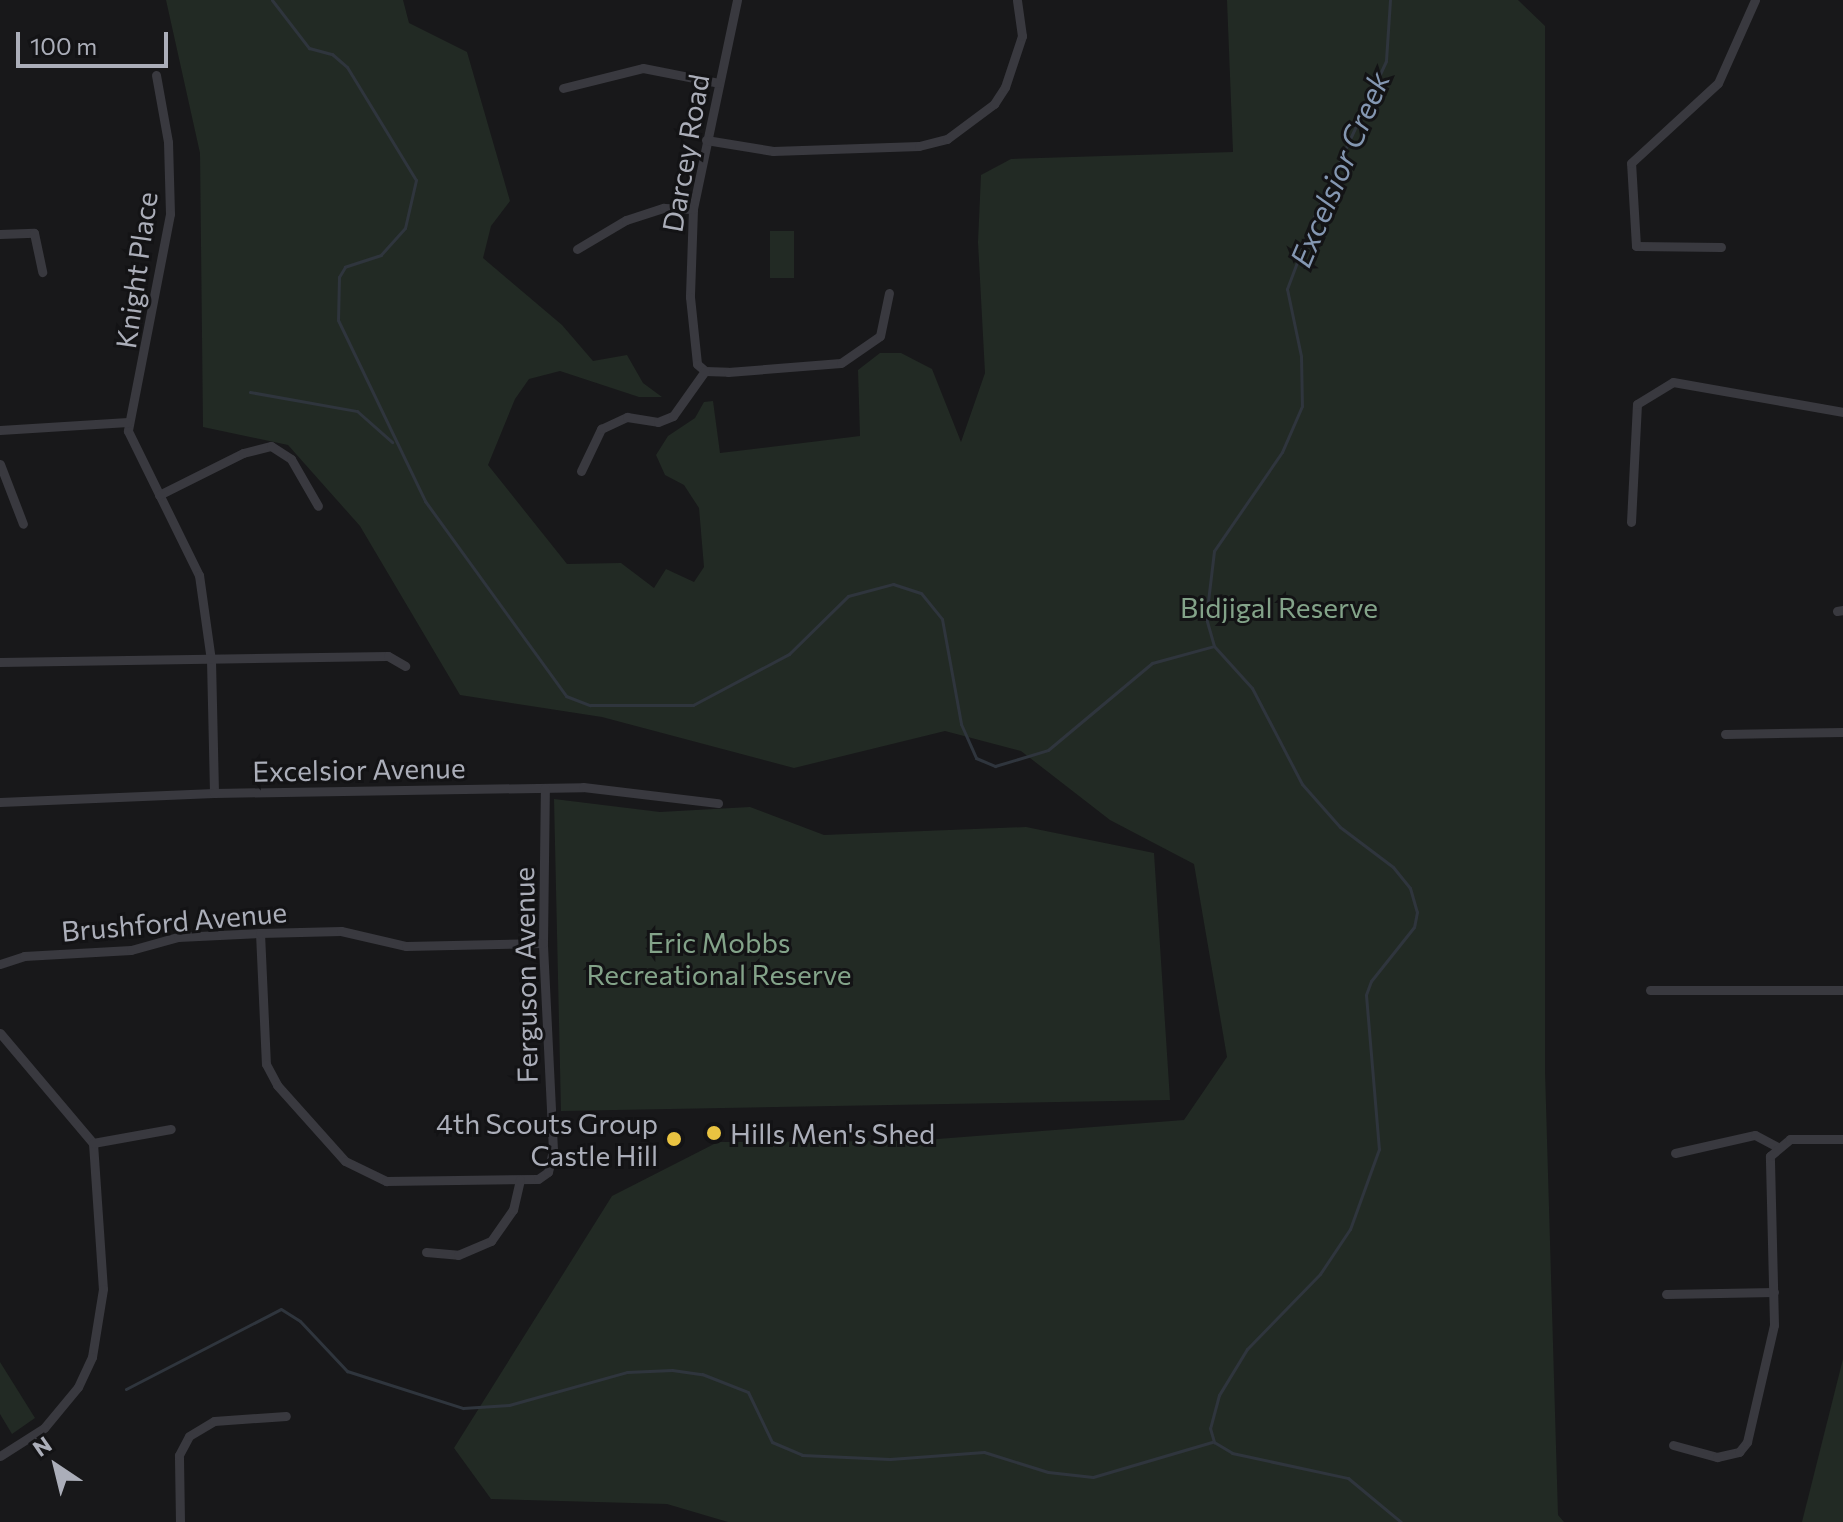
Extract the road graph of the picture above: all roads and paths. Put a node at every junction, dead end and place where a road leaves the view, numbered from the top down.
1 (737, 0) edge
2 (1017, 0) edge
3 (1755, 0) edge
4 (156, 75) dead end
5 (719, 83) junction
6 (563, 88) dead end
7 (706, 140) junction
8 (693, 209) junction
9 (0, 234) edge
10 (1721, 247) dead end
11 (577, 249) dead end
12 (42, 272) dead end
13 (889, 293) dead end
14 (705, 371) junction
15 (1843, 412) edge
16 (128, 422) junction
17 (0, 430) edge
18 (0, 464) edge
19 (581, 471) dead end
20 (159, 495) junction
21 (318, 506) dead end
22 (1631, 522) dead end
23 (23, 524) dead end
24 (211, 660) junction
25 (0, 662) edge
26 (405, 666) dead end
27 (1843, 732) edge
28 (1725, 734) dead end
29 (545, 788) junction
30 (214, 793) junction
31 (0, 802) edge
32 (718, 803) dead end
33 (260, 933) junction
34 (543, 943) junction
35 (0, 964) edge
36 (1650, 990) dead end
37 (1843, 990) edge
38 (0, 1033) edge
39 (171, 1129) dead end
40 (1843, 1139) edge
41 (93, 1143) junction
42 (1776, 1146) junction
43 (1675, 1153) dead end
44 (520, 1180) junction
45 (426, 1252) dead end
46 (1774, 1292) junction
47 (1666, 1294) dead end
48 (286, 1416) dead end
49 (1673, 1445) dead end
50 (0, 1456) edge
51 (180, 1522) edge

1 - 5 street, Darcey Road
2 - 7 street
3 - 10 street
4 - 16 street, Knight Place
5 - 6 street
5 - 7 street, Darcey Road
7 - 8 street, Darcey Road
8 - 11 street
8 - 14 street, Darcey Road
9 - 12 street
13 - 14 street
14 - 19 street
15 - 22 street
16 - 17 street
16 - 20 street
18 - 23 street
20 - 21 street
20 - 24 street
24 - 25 street
24 - 26 street
24 - 30 street
27 - 28 street
29 - 30 street, Excelsior Avenue
29 - 32 street, Excelsior Avenue
29 - 34 street, Ferguson Avenue
30 - 31 street, Excelsior Avenue
33 - 34 street, Brushford Avenue
33 - 35 street, Brushford Avenue
33 - 44 street, Ferguson Avenue
34 - 44 street, Ferguson Avenue
36 - 37 street
38 - 41 street
39 - 41 street
40 - 42 street
41 - 50 street
42 - 43 street
42 - 46 street
44 - 45 street
46 - 47 street
46 - 49 street
48 - 51 street

